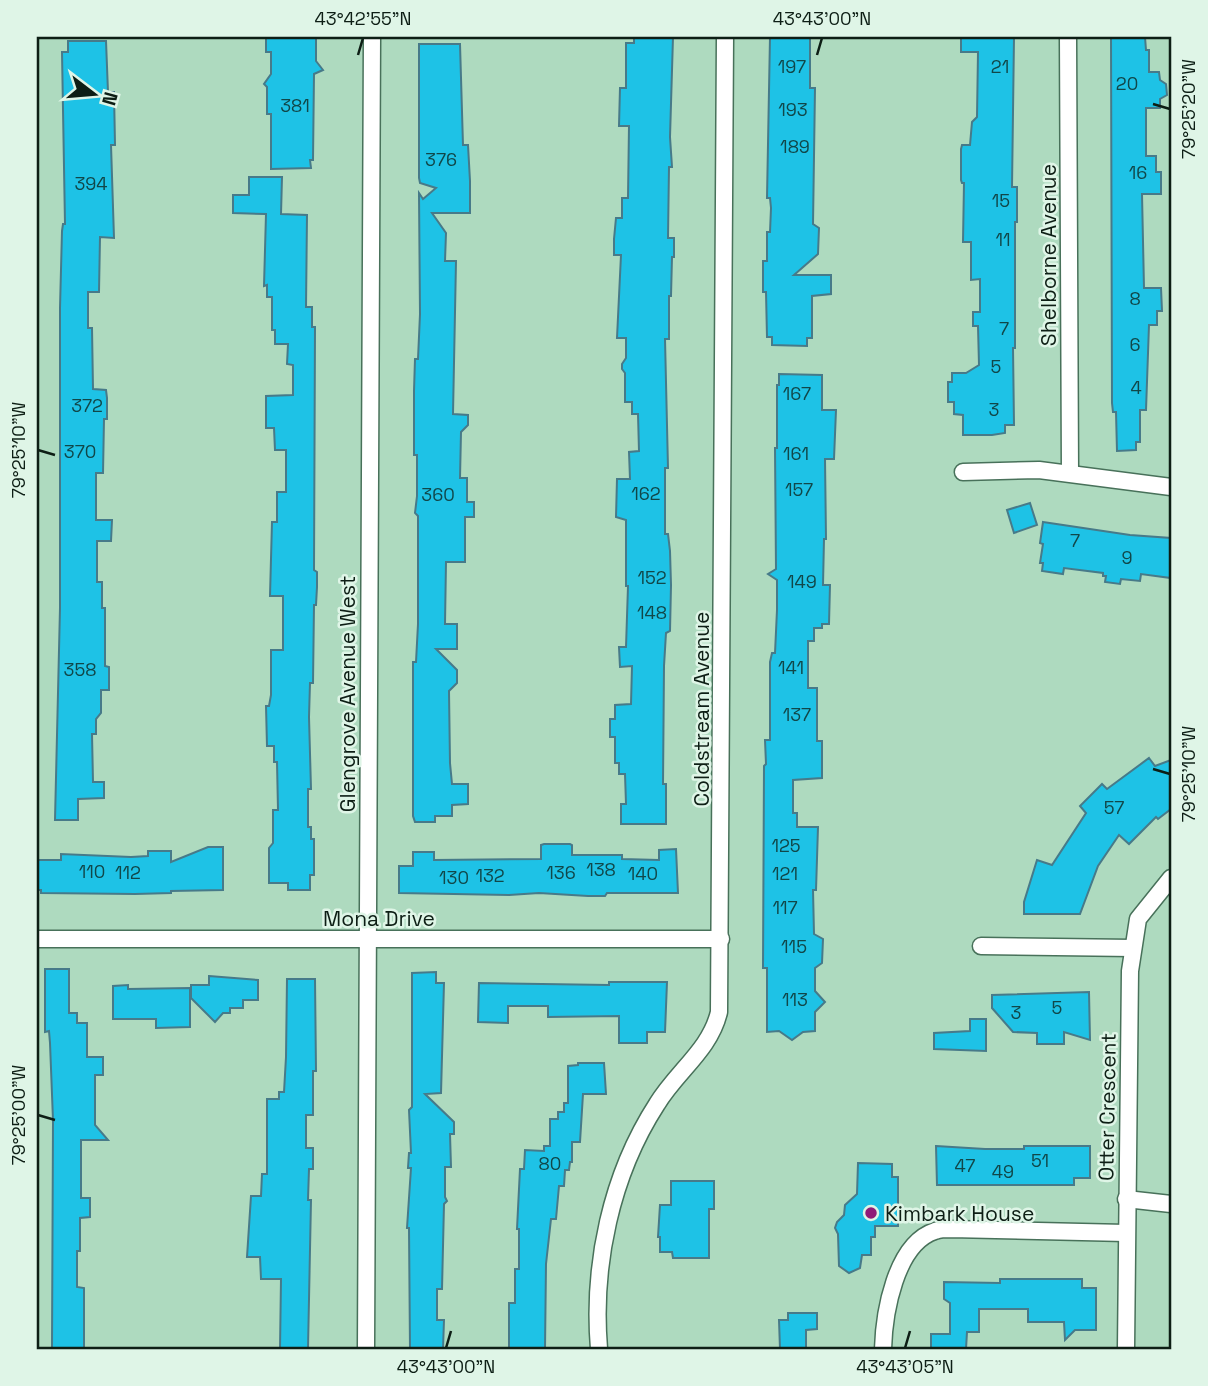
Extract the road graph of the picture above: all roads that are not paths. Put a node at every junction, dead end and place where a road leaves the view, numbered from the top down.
1 (725, 37) edge
2 (1068, 37) edge
3 (372, 38) edge
4 (963, 472) dead end
5 (1070, 473) junction
6 (1171, 487) edge
7 (1171, 878) edge
8 (37, 939) edge
9 (367, 939) junction
10 (721, 939) junction
11 (981, 946) dead end
12 (1133, 948) junction
13 (1126, 1199) junction
14 (1171, 1204) edge
15 (1126, 1233) junction
16 (366, 1349) edge
17 (599, 1349) edge
18 (883, 1349) edge
19 (1126, 1349) edge

1 - 10 street, Coldstream Avenue
2 - 5 street, Shelborne Avenue
3 - 9 street, Glengrove Avenue West
4 - 5 street
5 - 6 street
7 - 12 street, Otter Crescent
8 - 9 street, Mona Drive
9 - 10 street, Mona Drive
9 - 16 street, Glengrove Avenue West
10 - 17 street, Coldstream Avenue
11 - 12 street
12 - 13 street, Otter Crescent
13 - 14 street
13 - 15 street, Otter Crescent
15 - 18 street
15 - 19 street, Otter Crescent

